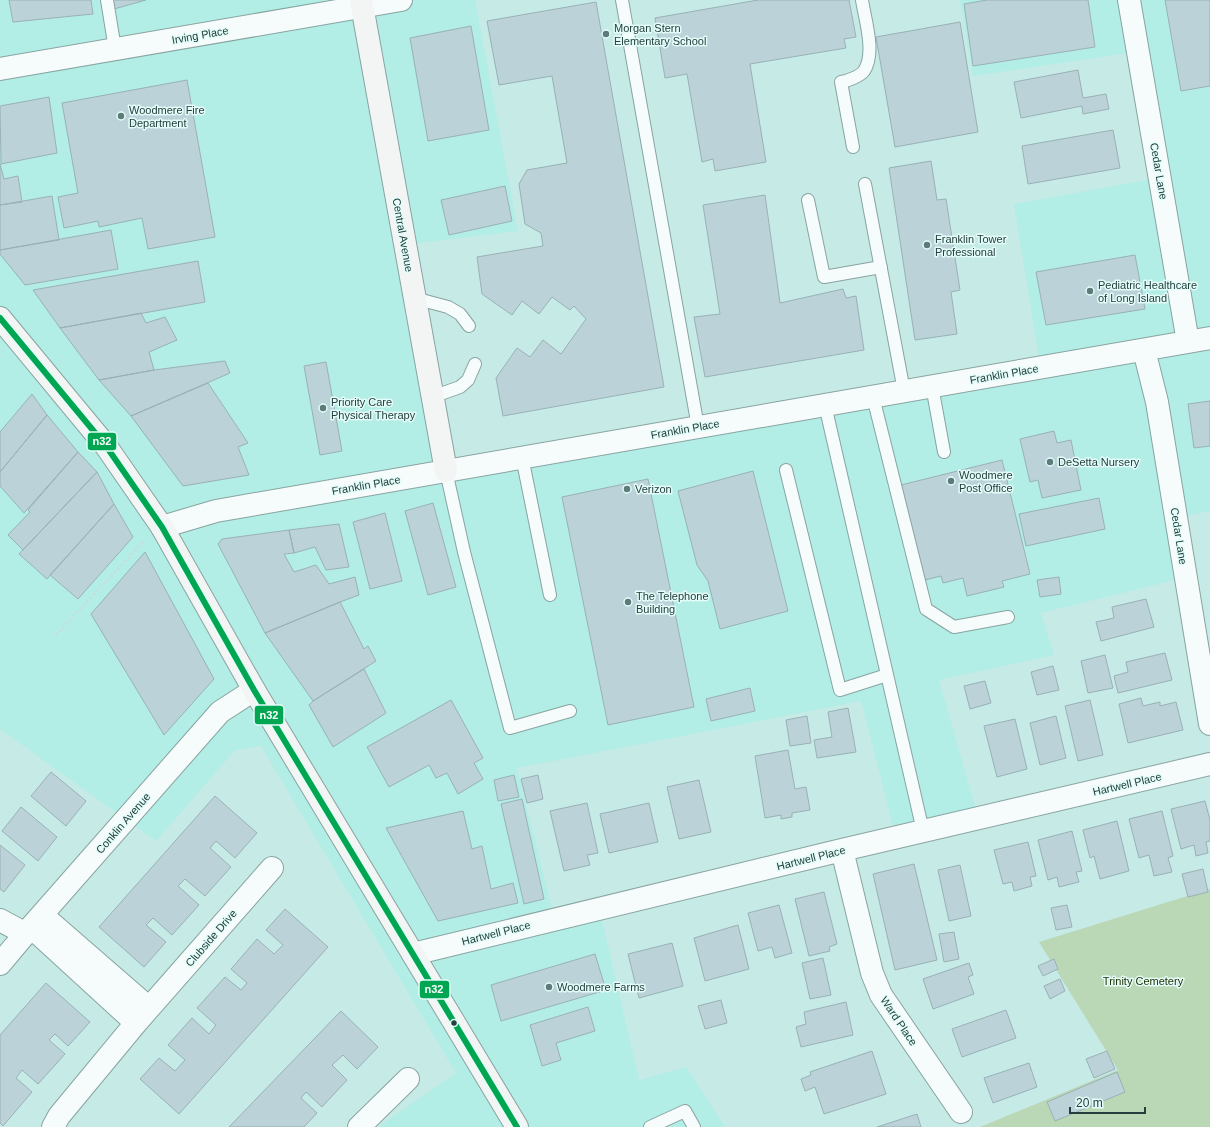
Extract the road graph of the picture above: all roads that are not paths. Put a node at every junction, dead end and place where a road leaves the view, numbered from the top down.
1 (107, 0) edge
2 (401, 0) edge
3 (622, 0) edge
4 (862, 0) edge
5 (1129, 0) edge
6 (362, 3) edge
7 (115, 49) junction
8 (0, 69) edge
9 (853, 147) dead end
10 (865, 184) dead end
11 (808, 200) dead end
12 (881, 267) junction
13 (414, 298) junction
14 (0, 318) edge
15 (469, 326) dead end
16 (1210, 338) edge
17 (1188, 342) junction
18 (1144, 350) junction
19 (475, 364) dead end
20 (932, 386) junction
21 (904, 391) junction
22 (432, 397) junction
23 (873, 397) junction
24 (825, 405) junction
25 (698, 427) junction
26 (944, 452) dead end
27 (522, 458) junction
28 (786, 470) dead end
29 (446, 471) junction
30 (162, 527) junction
31 (550, 595) dead end
32 (1008, 617) dead end
33 (888, 675) junction
34 (254, 690) junction
35 (570, 711) dead end
36 (1210, 724) edge
37 (1210, 764) edge
38 (923, 831) junction
39 (842, 850) junction
40 (272, 868) dead end
41 (0, 920) edge
42 (33, 925) junction
43 (413, 954) junction
44 (0, 964) edge
45 (143, 1015) junction
46 (408, 1079) dead end
47 (961, 1112) dead end
48 (53, 1127) edge
49 (359, 1127) edge
50 (517, 1127) edge
51 (650, 1127) edge
52 (694, 1127) edge

1 - 7 lane
2 - 6 street, Irving Place
3 - 25 lane
4 - 9 lane
5 - 17 street, Cedar Lane
6 - 7 street, Irving Place
6 - 13 main road, Central Avenue
7 - 8 street, Irving Place
10 - 12 lane
11 - 12 lane
12 - 21 lane
13 - 15 lane
13 - 22 main road, Central Avenue
14 - 30 main road
16 - 17 street, Franklin Place
17 - 18 street, Franklin Place
18 - 20 street, Franklin Place
18 - 36 street, Cedar Lane
19 - 22 lane
20 - 21 street, Franklin Place
20 - 26 lane
21 - 23 street, Franklin Place
22 - 29 main road, Central Avenue
23 - 24 street, Franklin Place
23 - 32 lane
24 - 25 street, Franklin Place
24 - 33 lane
25 - 27 street, Franklin Place
27 - 29 street, Franklin Place
27 - 31 lane
28 - 33 lane
29 - 30 street, Franklin Place
29 - 35 lane
30 - 34 main road
33 - 38 lane
34 - 42 street, Conklin Avenue
34 - 43 main road
37 - 38 street, Hartwell Place
38 - 39 street, Hartwell Place
39 - 43 street, Hartwell Place
39 - 47 street, Ward Place
40 - 45 street, Clubside Drive
41 - 42 street
42 - 44 street, Conklin Avenue
42 - 45 street
43 - 50 main road
45 - 48 street, Clubside Drive
46 - 49 street
51 - 52 lane

